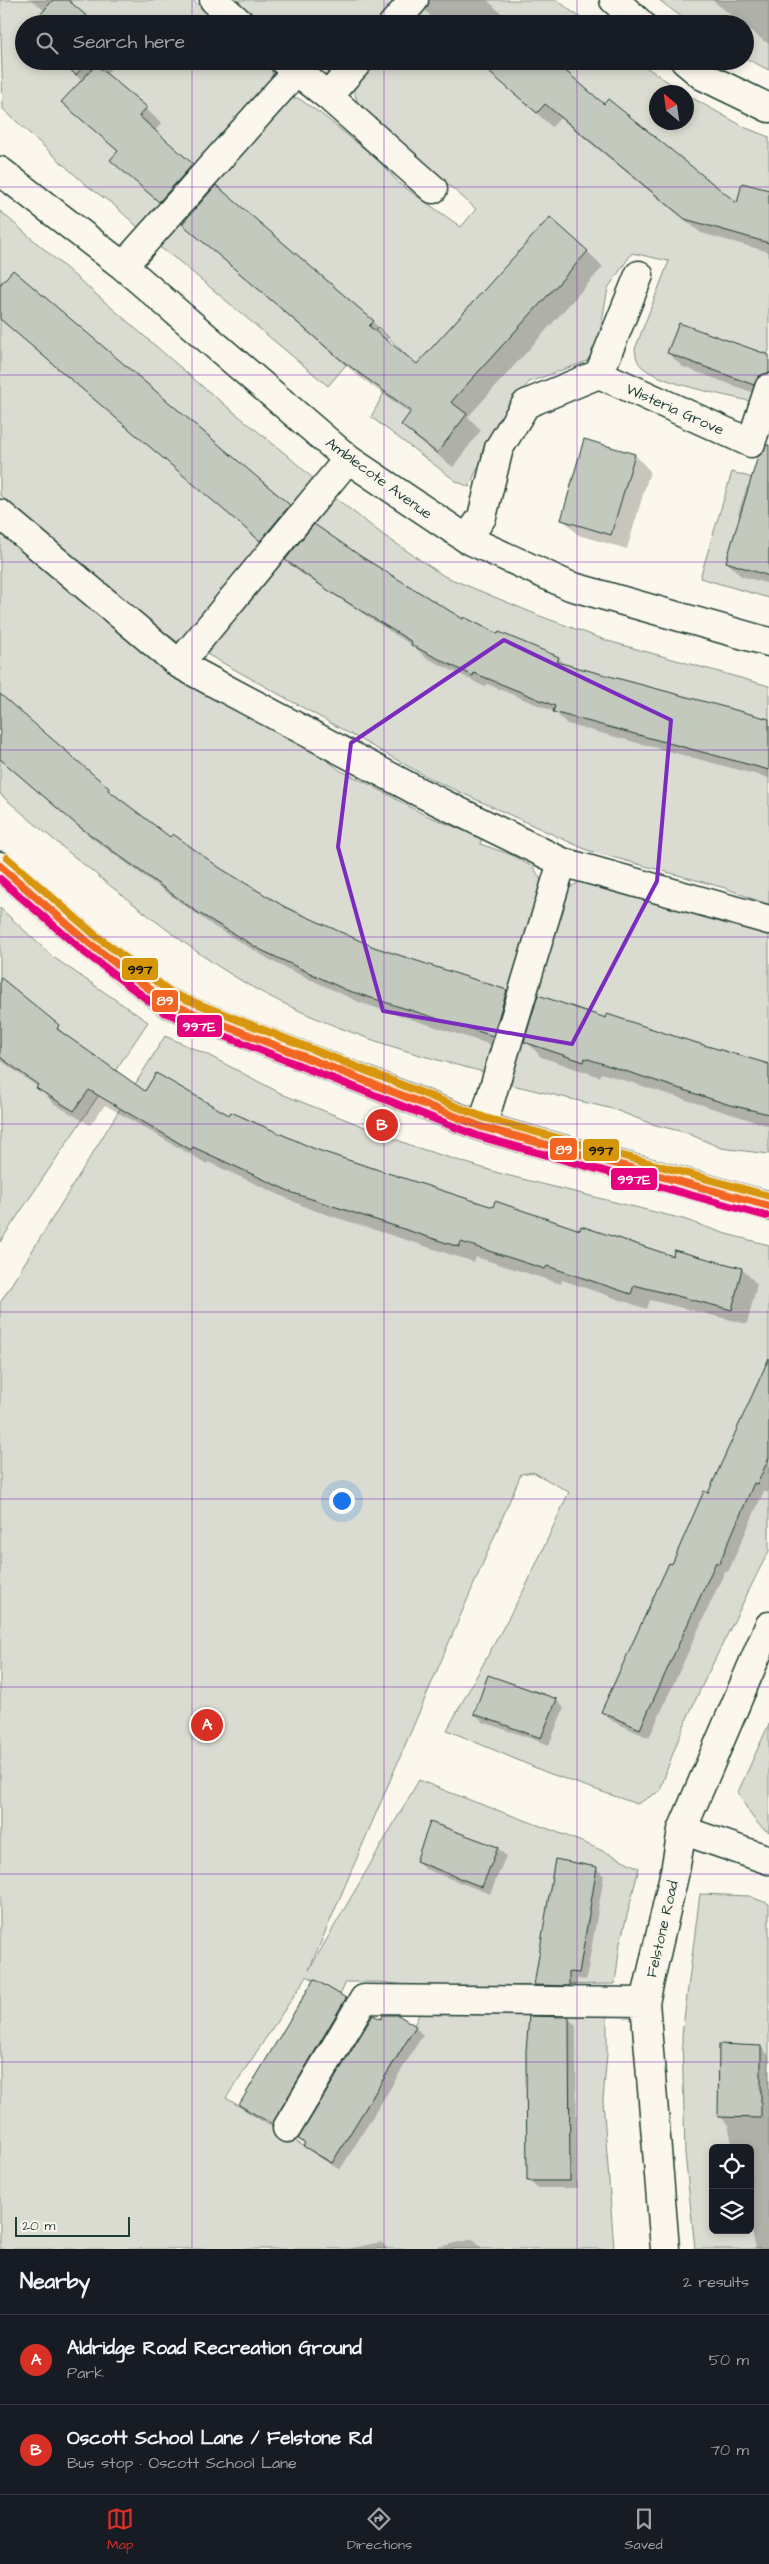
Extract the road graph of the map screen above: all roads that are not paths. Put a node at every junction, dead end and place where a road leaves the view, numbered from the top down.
1 (214, 0) edge
2 (414, 0) edge
3 (614, 0) edge
4 (231, 15) edge
5 (401, 15) edge
6 (632, 15) edge
7 (287, 70) edge
8 (294, 70) edge
9 (352, 70) edge
10 (696, 70) edge
11 (328, 96) junction
12 (769, 108) edge
13 (0, 171) edge
14 (433, 189) dead end
15 (123, 266) junction
16 (639, 275) dead end
17 (599, 374) junction
18 (769, 388) edge
19 (348, 459) junction
20 (0, 514) edge
21 (467, 539) junction
22 (769, 642) edge
23 (179, 664) junction
24 (562, 862) junction
25 (0, 866) edge
26 (769, 920) edge
27 (482, 1127) junction
28 (769, 1206) edge
29 (769, 1626) edge
30 (682, 1830) junction
31 (769, 1860) edge
32 (645, 2002) junction
33 (287, 2128) dead end
34 (665, 2249) edge

1 - 4 street
2 - 5 street
3 - 6 street
7 - 15 street
8 - 11 street
9 - 11 street
10 - 12 street
11 - 14 street
13 - 15 street, Amblecote Avenue
15 - 19 street, Amblecote Avenue
16 - 17 street
17 - 18 street, Wisteria Grove
17 - 21 street
19 - 21 street, Amblecote Avenue
19 - 23 street
20 - 23 street
21 - 22 street, Amblecote Avenue
23 - 24 street
24 - 26 street
24 - 27 street
25 - 27 street
27 - 28 street
29 - 30 street, Felstone Road
30 - 31 street
30 - 32 street, Felstone Road
32 - 33 street
32 - 34 street, Felstone Road

